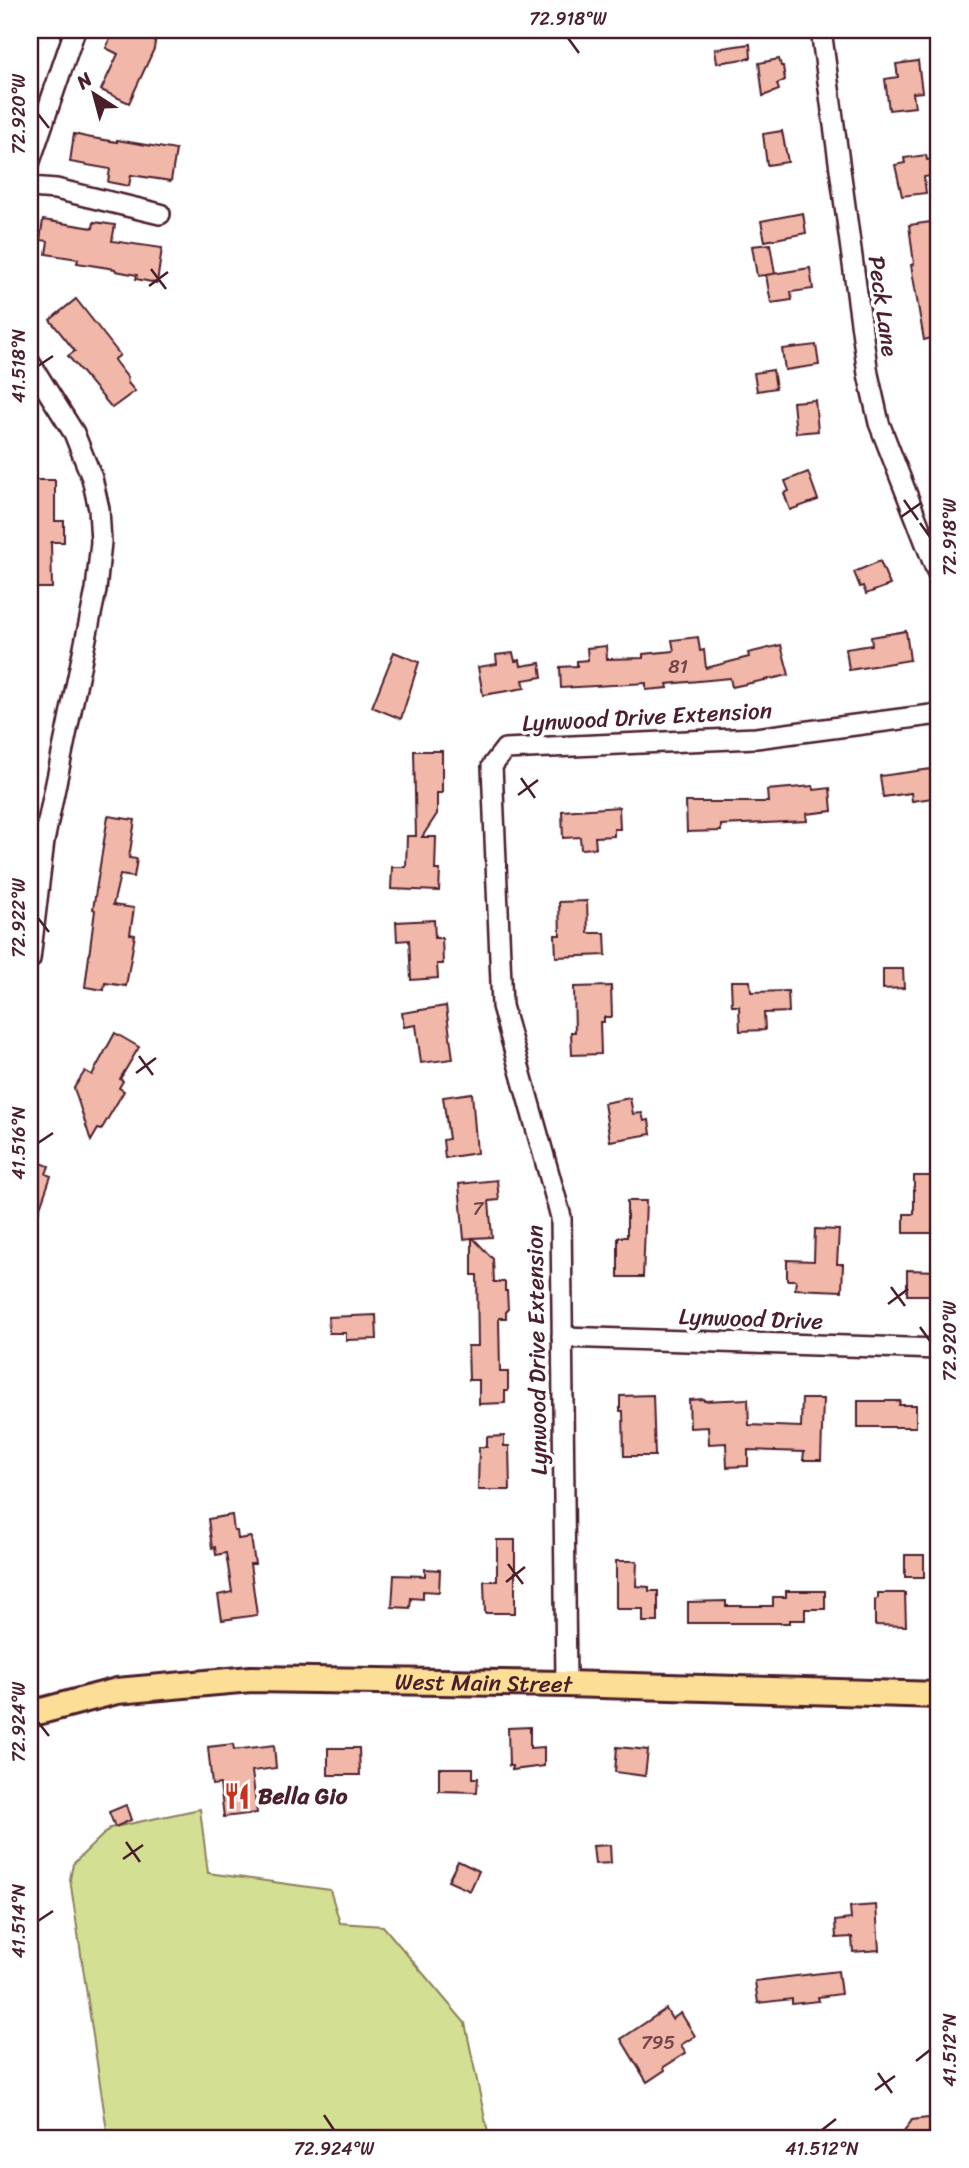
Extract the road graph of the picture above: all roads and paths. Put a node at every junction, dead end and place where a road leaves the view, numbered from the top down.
1 (75, 30) edge
2 (821, 30) edge
3 (30, 161) edge
4 (30, 187) edge
5 (160, 214) dead end
6 (30, 363) edge
7 (939, 577) edge
8 (939, 714) edge
9 (30, 959) edge
10 (562, 1337) junction
11 (939, 1349) edge
12 (566, 1685) junction
13 (939, 1695) edge
14 (30, 1714) edge

1 - 3 street
2 - 7 street, Peck Lane
4 - 5 street
6 - 9 street
8 - 10 street, Lynwood Drive Extension
10 - 11 street, Lynwood Drive
10 - 12 street, Lynwood Drive Extension
12 - 13 main road, West Main Street
12 - 14 main road, West Main Street

